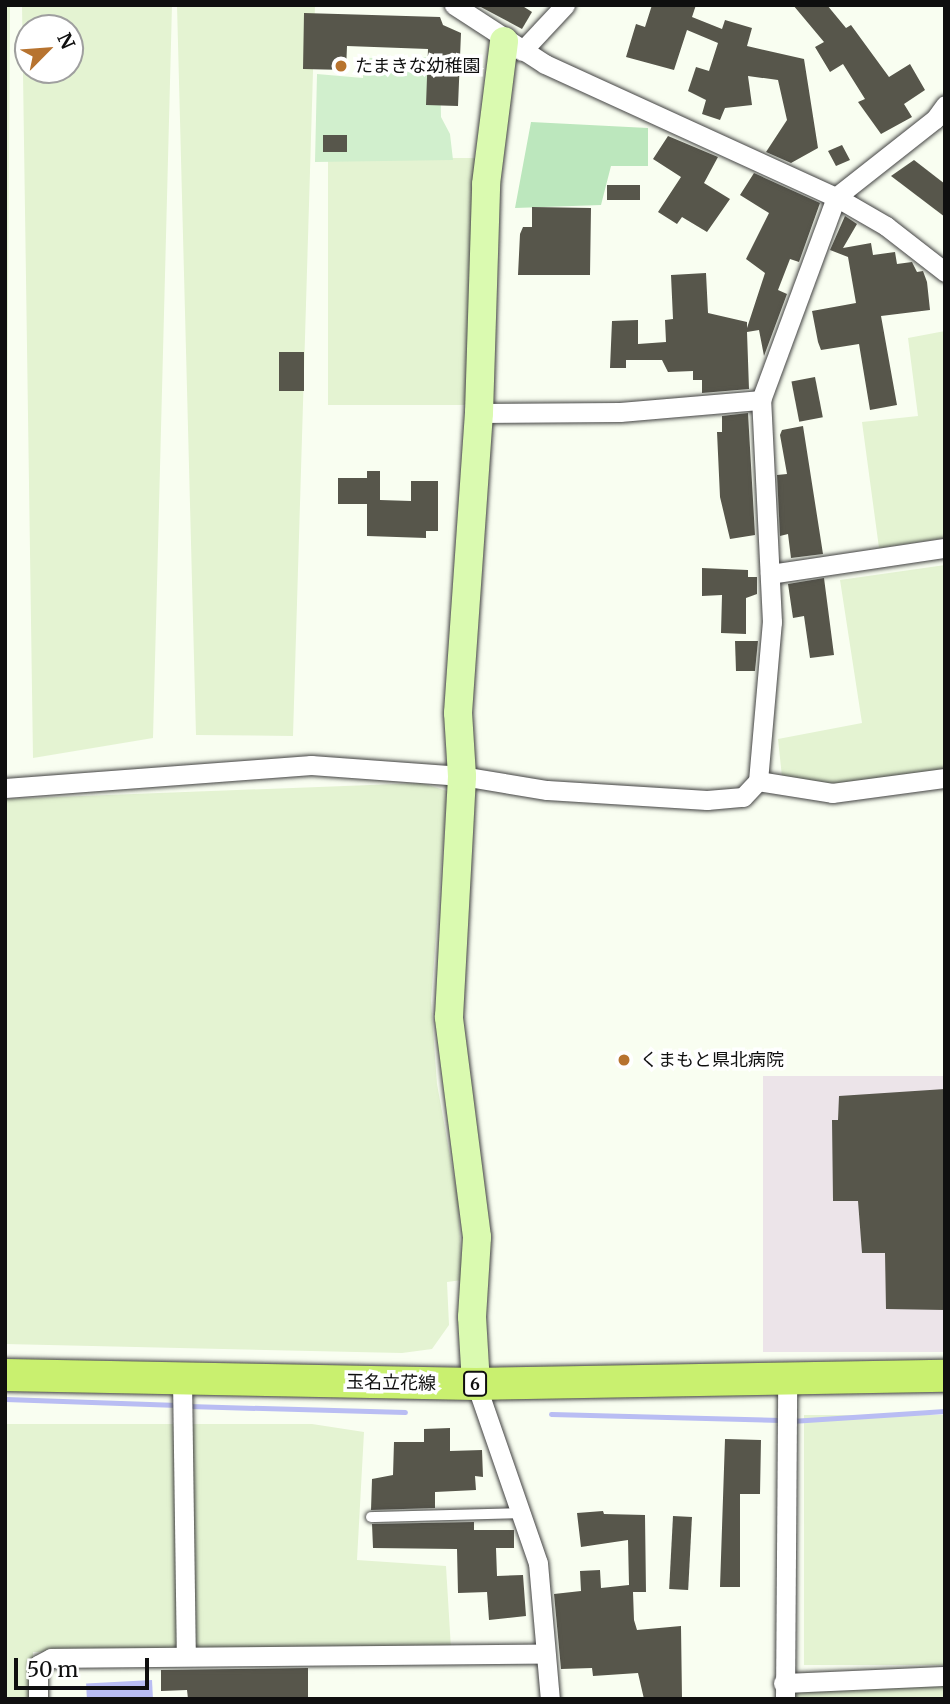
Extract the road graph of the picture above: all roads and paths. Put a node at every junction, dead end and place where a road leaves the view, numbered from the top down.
1 (454, 5) edge
2 (565, 5) edge
3 (513, 46) junction
4 (942, 115) edge
5 (836, 197) junction
6 (945, 272) edge
7 (761, 400) junction
8 (479, 414) junction
9 (945, 548) edge
10 (770, 574) junction
11 (462, 776) junction
12 (945, 778) edge
13 (758, 781) junction
14 (5, 788) edge
15 (5, 1375) edge
16 (945, 1376) edge
17 (788, 1377) junction
18 (477, 1384) junction
19 (182, 1389) junction
20 (521, 1513) junction
21 (371, 1517) dead end
22 (543, 1654) junction
23 (186, 1656) junction
24 (945, 1676) edge
25 (784, 1691) edge
26 (38, 1699) edge
27 (550, 1699) edge

1 - 3 street
2 - 3 street
3 - 5 street
3 - 8 street
4 - 5 street
5 - 6 street
5 - 7 street
7 - 8 street
7 - 10 street
8 - 11 street
9 - 10 street
10 - 13 street
11 - 13 street
11 - 14 street
11 - 18 street
12 - 13 street
15 - 19 main road, 玉名立花線 / 6
16 - 17 main road, 玉名立花線 / 6
17 - 18 main road, 玉名立花線 / 6
17 - 25 street
18 - 19 main road, 玉名立花線 / 6
18 - 20 street
19 - 23 street
20 - 21 lane
20 - 22 street
22 - 23 street
22 - 27 street
23 - 26 street
24 - 25 street

